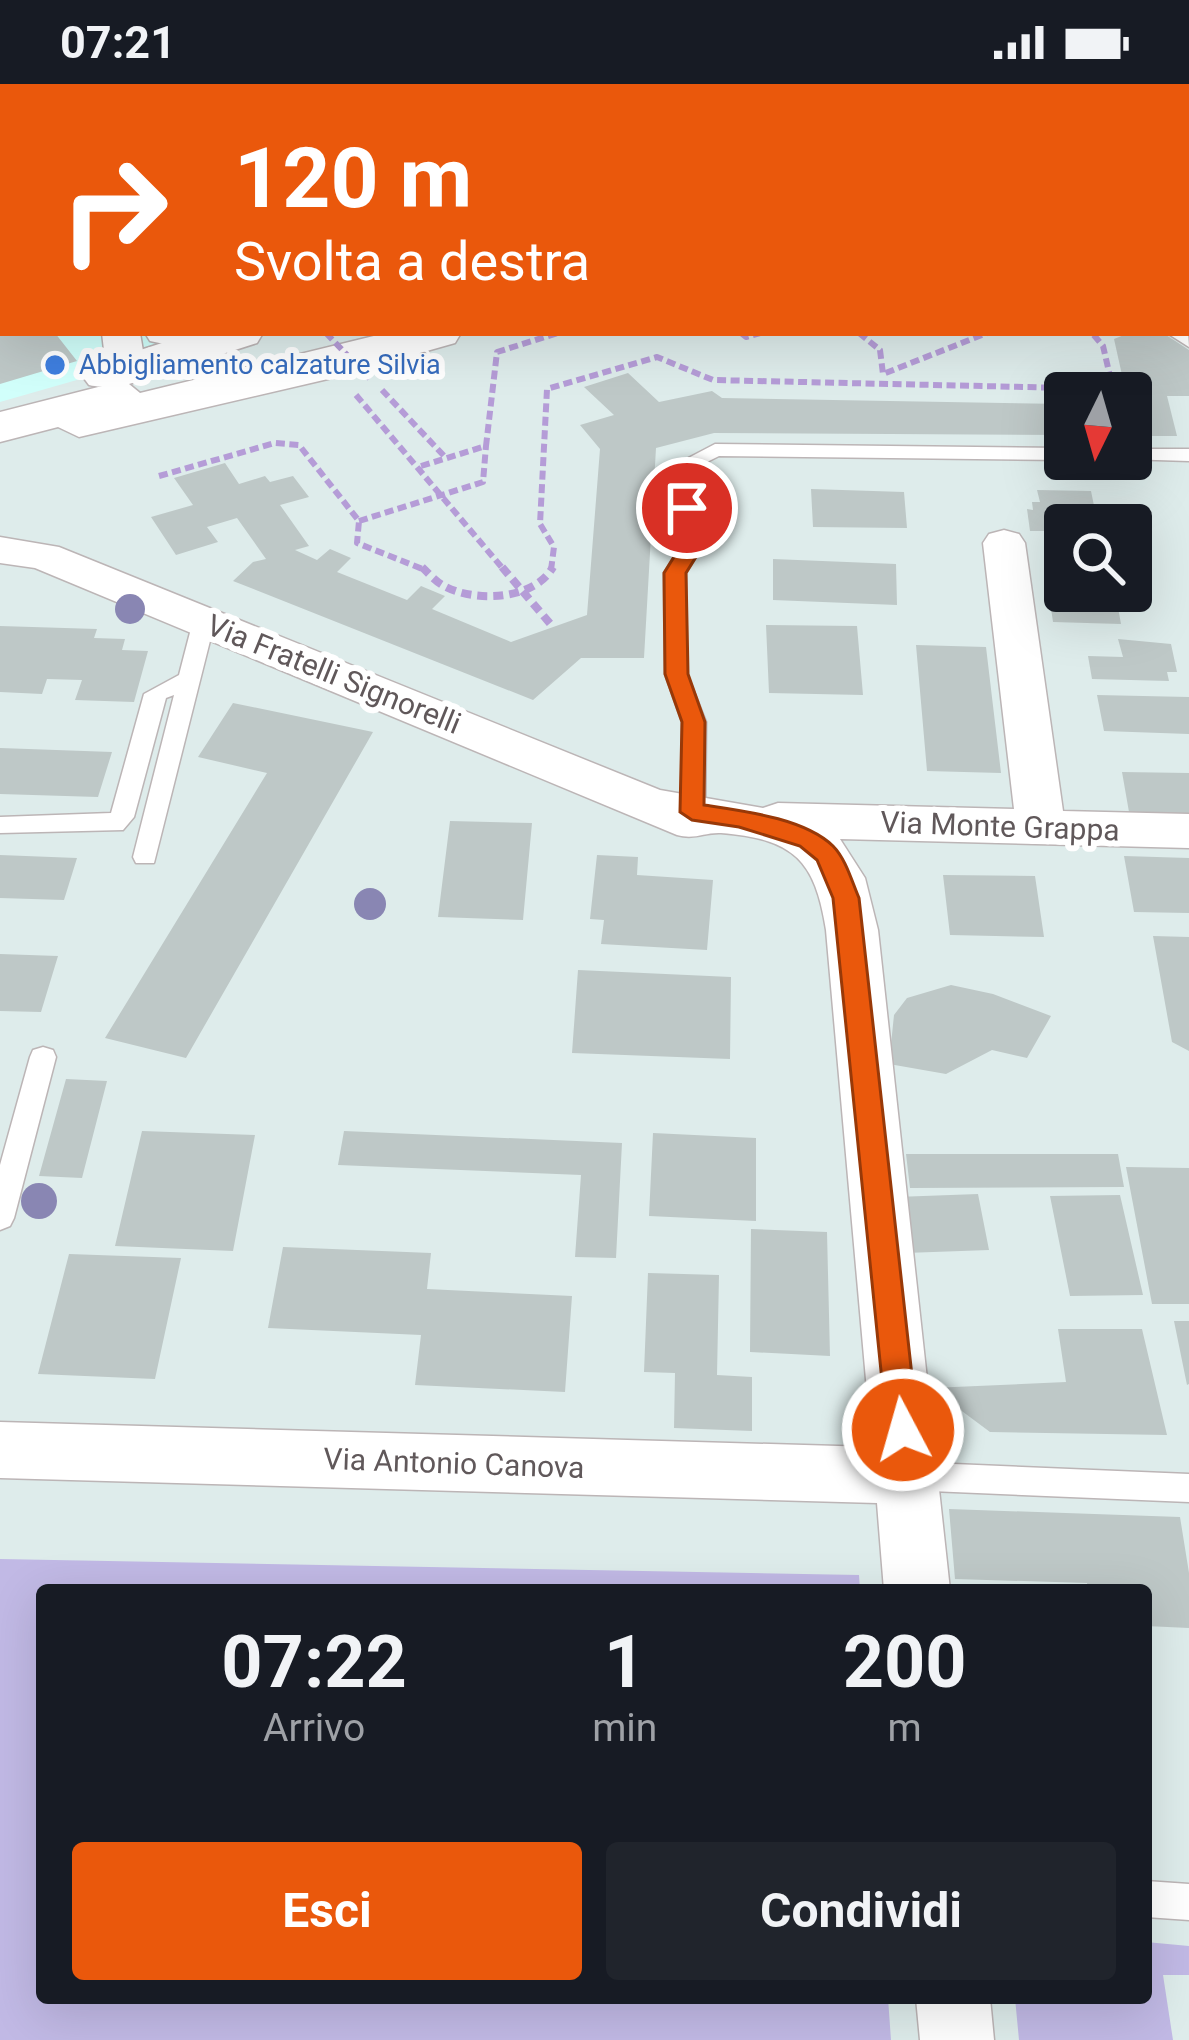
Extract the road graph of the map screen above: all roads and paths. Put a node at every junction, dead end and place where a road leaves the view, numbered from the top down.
1 (178, 336) edge
2 (308, 336) edge
3 (333, 336) edge
4 (427, 336) edge
5 (548, 336) edge
6 (863, 336) edge
7 (979, 336) edge
8 (1094, 336) edge
9 (227, 347) edge
10 (112, 355) edge
11 (351, 389) dead end
12 (0, 413) edge
13 (79, 422) junction
14 (0, 427) edge
15 (0, 445) edge
16 (486, 446) junction
17 (1044, 454) edge
18 (1152, 455) edge
19 (1189, 455) edge
20 (446, 458) junction
21 (421, 466) junction
22 (159, 476) dead end
23 (444, 494) junction
24 (359, 520) junction
25 (1004, 543) dead end
26 (3, 550) edge
27 (523, 591) junction
28 (204, 621) junction
29 (553, 627) dead end
30 (189, 679) junction
31 (696, 815) junction
32 (0, 824) edge
33 (1041, 826) junction
34 (1189, 831) edge
35 (145, 857) dead end
36 (43, 1058) dead end
37 (0, 1218) edge
38 (0, 1450) edge
39 (907, 1476) junction
40 (1189, 1488) edge
41 (916, 1584) edge
42 (1152, 1899) edge
43 (1189, 1902) edge
44 (953, 2004) edge
45 (956, 2040) edge

1 - 9 street
2 - 9 street
3 - 20 path, bridge
4 - 13 street
5 - 16 path
6 - 7 path
8 - 27 path
9 - 10 street
9 - 13 street
9 - 14 street
10 - 12 street
11 - 21 path
13 - 15 street
16 - 20 path
16 - 23 path
17 - 31 lane
18 - 19 lane
20 - 21 path
21 - 23 path
22 - 24 path
23 - 24 path
23 - 27 path
24 - 27 path
25 - 33 street
26 - 28 street, Via Fratelli Signorelli
27 - 29 path
28 - 30 lane
28 - 31 street, Via Fratelli Signorelli
30 - 32 lane
30 - 35 lane
31 - 33 street, Via Monte Grappa
31 - 39 street, Via Fratelli Signorelli
33 - 34 street, Via Monte Grappa
36 - 37 lane
38 - 39 street, Via Antonio Canova
39 - 40 lane
39 - 41 street, Via Fratelli Signorelli
42 - 43 lane
44 - 45 street

